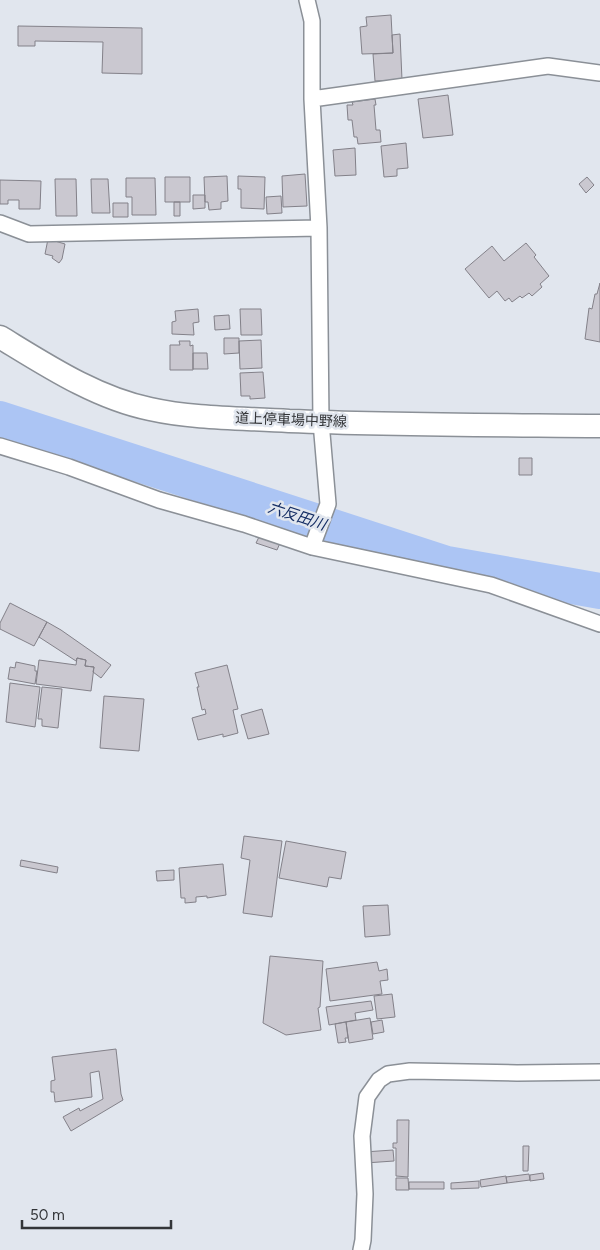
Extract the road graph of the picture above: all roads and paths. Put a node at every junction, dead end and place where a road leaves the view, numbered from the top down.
1 (307, 0) edge
2 (600, 74) edge
3 (312, 99) junction
4 (0, 223) edge
5 (319, 228) junction
6 (0, 337) edge
7 (321, 422) junction
8 (600, 426) edge
9 (0, 446) edge
10 (312, 547) junction
11 (600, 624) edge
12 (600, 1072) edge
13 (361, 1250) edge

1 - 3 street
2 - 3 street
3 - 5 street
4 - 5 street
5 - 7 street
6 - 7 main road, 道上停車場中野線
7 - 8 main road, 道上停車場中野線
7 - 10 street
9 - 10 street
10 - 11 street
12 - 13 street

